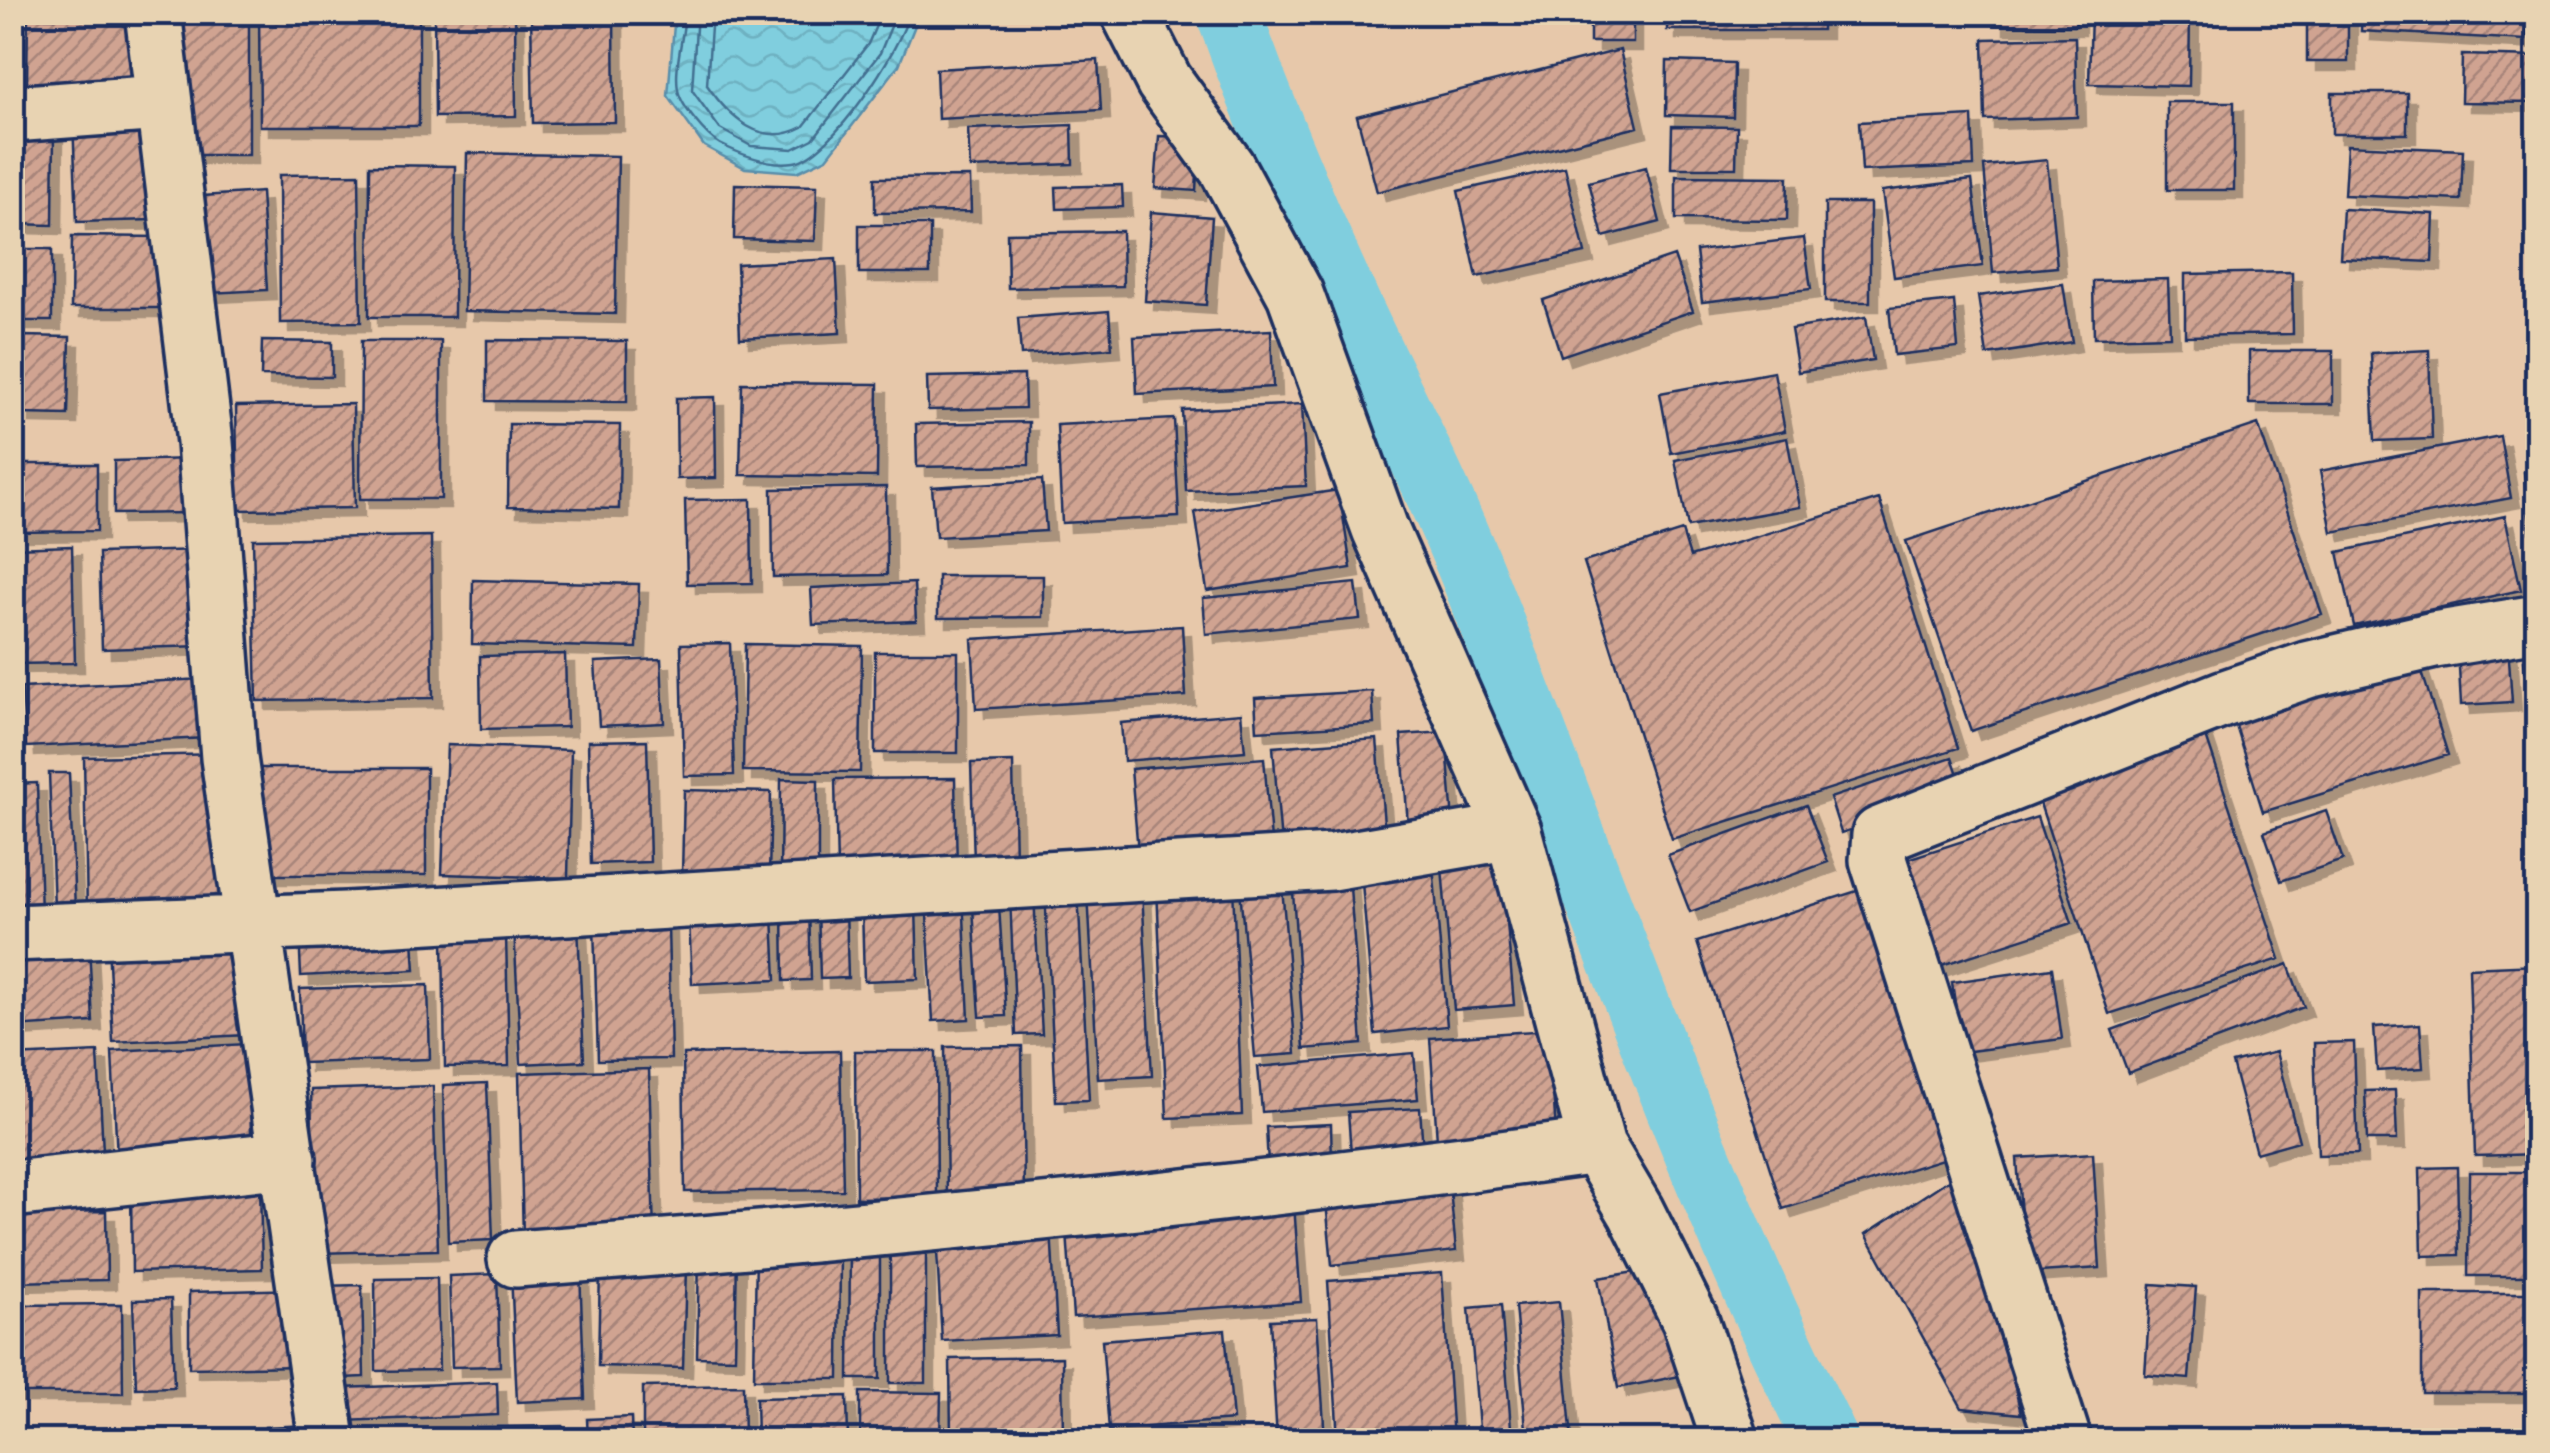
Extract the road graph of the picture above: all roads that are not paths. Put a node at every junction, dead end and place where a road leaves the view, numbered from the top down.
1 (153, 12) edge
2 (1129, 12) edge
3 (161, 102) junction
4 (12, 114) edge
5 (2538, 623) edge
6 (1512, 831) junction
7 (255, 924) junction
8 (12, 934) edge
9 (1597, 1146) junction
10 (288, 1158) junction
11 (12, 1189) edge
12 (516, 1260) dead end
13 (327, 1440) edge
14 (1730, 1440) edge
15 (2062, 1440) edge

1 - 3 street
2 - 6 street
3 - 4 street
3 - 7 street
5 - 15 street
6 - 7 street
6 - 9 street
7 - 8 street
7 - 10 street
9 - 12 street
9 - 14 street
10 - 11 street
10 - 13 street

